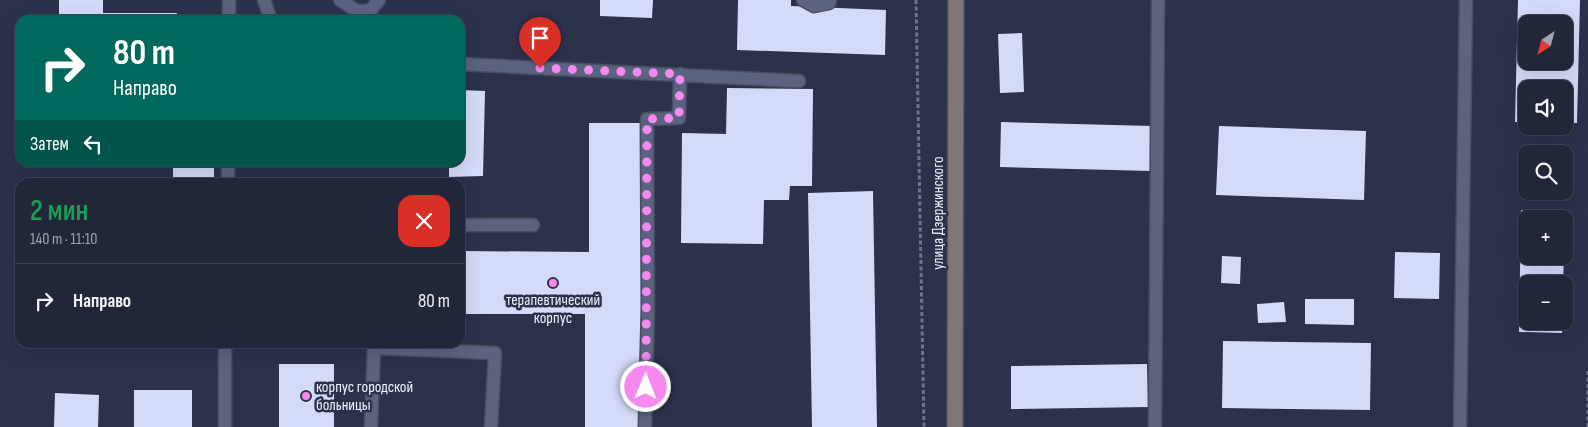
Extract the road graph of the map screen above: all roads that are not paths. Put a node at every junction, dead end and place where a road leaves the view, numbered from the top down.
1 (229, 0) edge
2 (264, 0) edge
3 (340, 0) edge
4 (378, 0) edge
5 (803, 0) edge
6 (830, 0) edge
7 (956, 0) edge
8 (1158, 0) edge
9 (1466, 0) edge
10 (229, 15) edge
11 (269, 15) edge
12 (465, 64) edge
13 (680, 74) junction
14 (799, 81) dead end
15 (533, 225) dead end
16 (465, 226) edge
17 (225, 348) edge
18 (374, 348) edge
19 (426, 348) edge
20 (225, 427) edge
21 (371, 427) edge
22 (491, 427) edge
23 (645, 427) edge
24 (955, 427) edge
25 (1155, 427) edge
26 (1460, 427) edge

1 - 10 lane
2 - 11 lane
3 - 4 lane
5 - 6 lane
7 - 24 street, улица Дзержинского
8 - 25 lane
9 - 26 lane
12 - 13 lane
13 - 14 lane
13 - 23 lane
15 - 16 lane
17 - 20 lane
18 - 21 lane
19 - 22 lane

